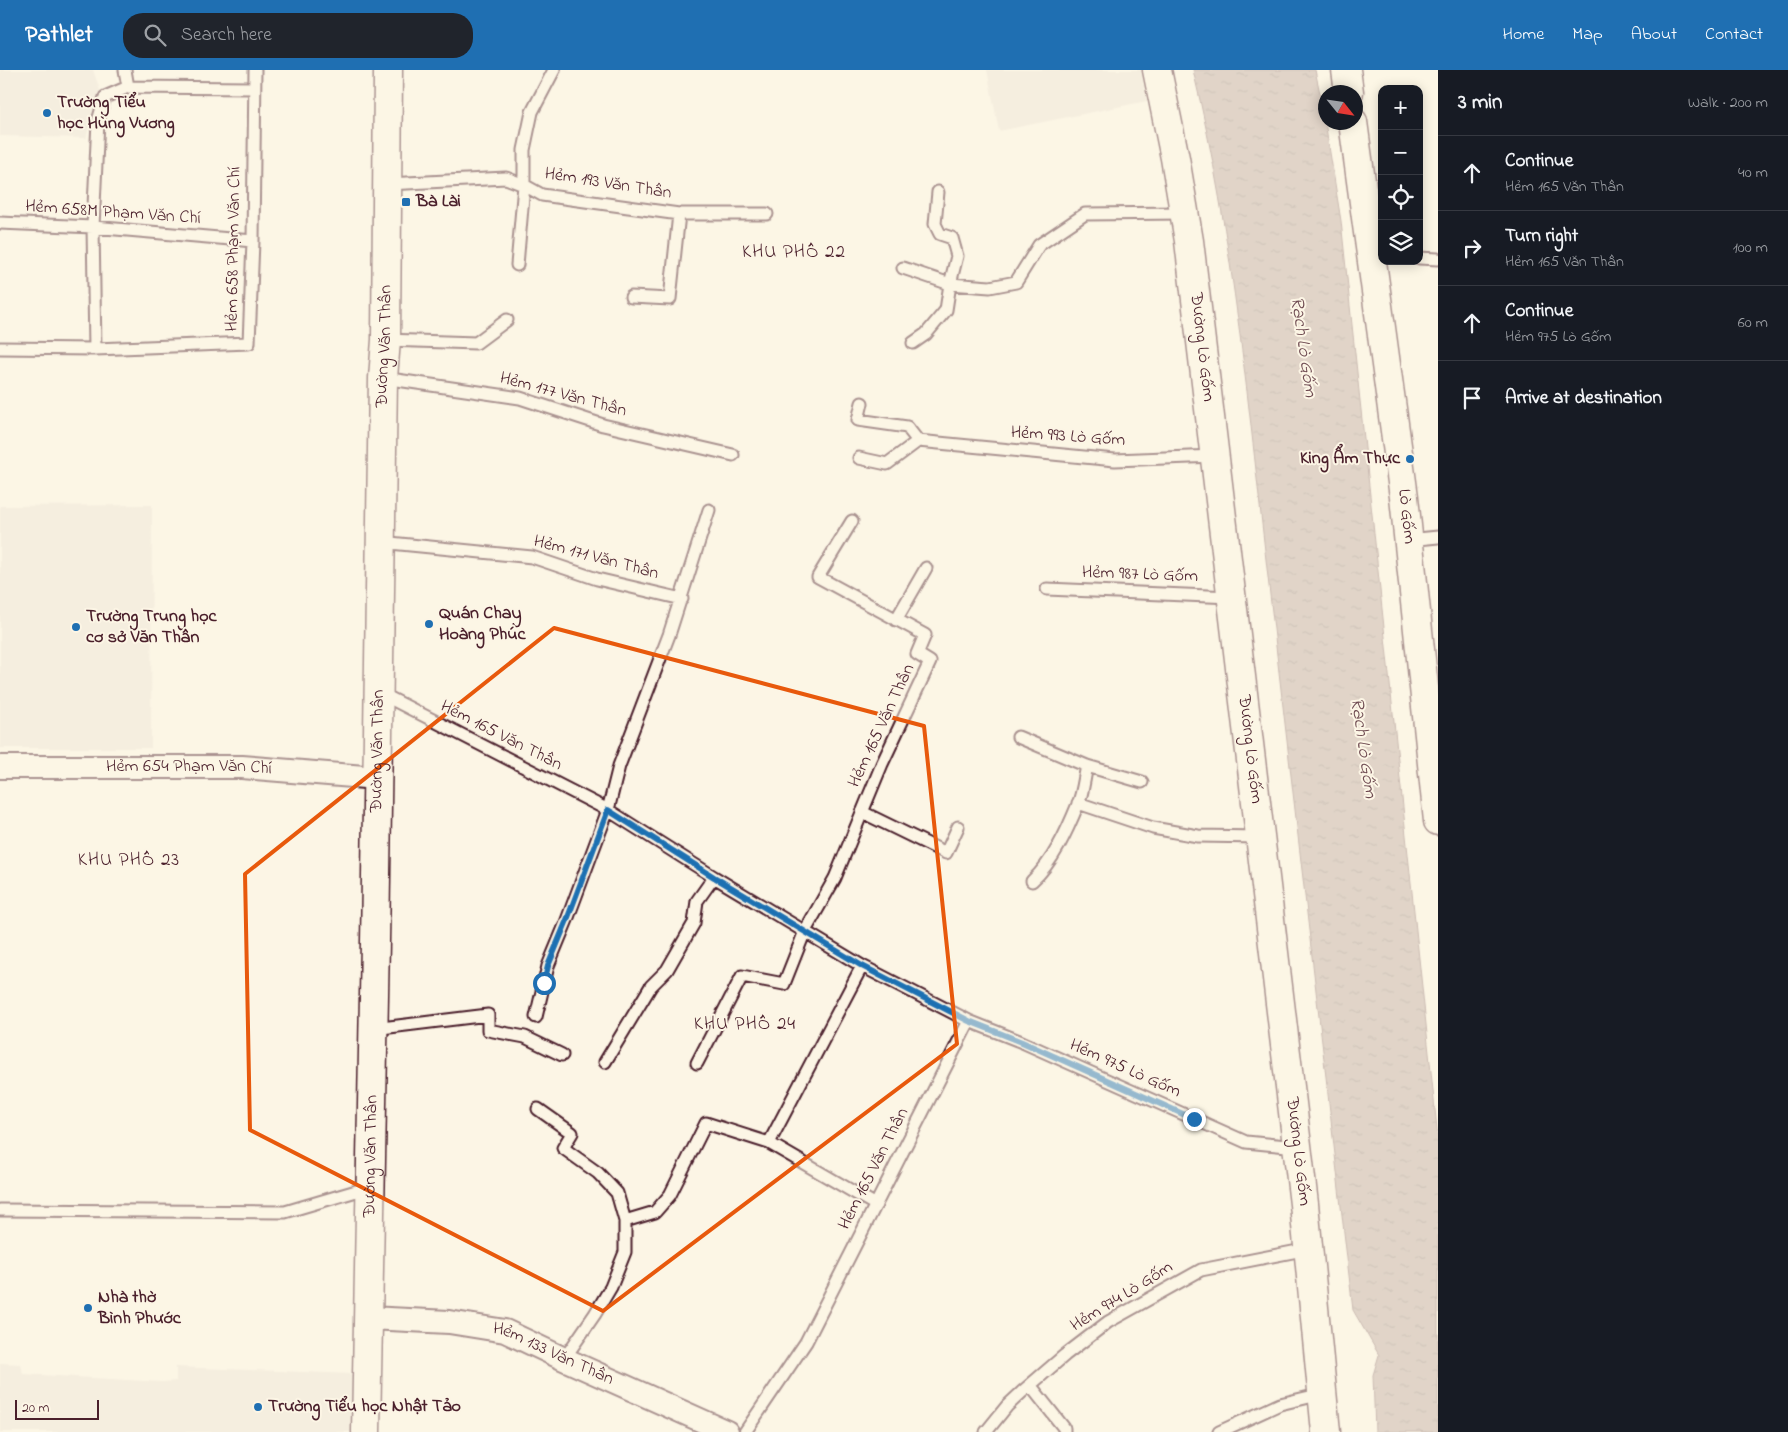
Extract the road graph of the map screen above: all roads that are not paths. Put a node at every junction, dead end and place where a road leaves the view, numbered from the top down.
1 (125, 70) edge
2 (255, 70) edge
3 (388, 70) edge
4 (554, 70) edge
5 (1157, 70) edge
6 (1346, 70) edge
7 (1348, 85) edge
8 (128, 87) junction
9 (254, 88) junction
10 (1354, 130) edge
11 (386, 184) junction
12 (524, 184) junction
13 (938, 192) dead end
14 (1184, 213) junction
15 (679, 214) junction
16 (767, 214) dead end
17 (0, 223) edge
18 (93, 227) junction
19 (254, 242) junction
20 (1377, 258) edge
21 (1423, 258) edge
22 (1438, 259) edge
23 (517, 265) dead end
24 (903, 268) dead end
25 (950, 284) junction
26 (631, 297) dead end
27 (507, 320) dead end
28 (386, 340) junction
29 (913, 343) dead end
30 (0, 348) edge
31 (95, 349) junction
32 (383, 378) junction
33 (862, 403) dead end
34 (918, 441) junction
35 (733, 455) dead end
36 (1215, 456) junction
37 (859, 458) dead end
38 (709, 510) dead end
39 (852, 521) dead end
40 (1438, 538) edge
41 (1408, 540) junction
42 (380, 542) junction
43 (926, 568) dead end
44 (1047, 589) dead end
45 (1232, 597) junction
46 (682, 599) junction
47 (896, 620) junction
48 (379, 692) junction
49 (1018, 737) dead end
50 (1087, 766) junction
51 (0, 767) edge
52 (377, 778) junction
53 (1142, 782) dead end
54 (1078, 803) junction
55 (608, 810) junction
56 (862, 812) junction
57 (1438, 820) edge
58 (958, 827) dead end
59 (1260, 837) junction
60 (714, 877) junction
61 (1032, 881) dead end
62 (804, 931) junction
63 (862, 966) junction
64 (536, 1017) dead end
65 (969, 1021) junction
66 (372, 1029) junction
67 (562, 1055) dead end
68 (605, 1062) dead end
69 (697, 1064) dead end
70 (538, 1109) dead end
71 (768, 1143) junction
72 (1297, 1147) junction
73 (372, 1187) junction
74 (876, 1205) junction
75 (0, 1210) edge
76 (625, 1221) junction
77 (1308, 1249) junction
78 (369, 1318) junction
79 (564, 1359) junction
80 (1030, 1386) junction
81 (1322, 1394) junction
82 (366, 1432) edge
83 (730, 1432) edge
84 (986, 1432) edge
85 (1064, 1432) edge
86 (1218, 1432) edge
87 (1326, 1432) edge

1 - 8 lane
2 - 9 lane, Hẻm 658 Phạm Văn Chí
3 - 11 street, Đường Văn Thân
4 - 12 lane
5 - 14 street, Đường Lò Gốm
6 - 7 street
8 - 9 lane
8 - 18 lane
9 - 19 lane, Hẻm 658 Phạm Văn Chí
10 - 20 street, Lò Gốm
11 - 12 lane, Hẻm 193 Văn Thân
11 - 28 street, Đường Văn Thân
12 - 15 lane, Hẻm 193 Văn Thân
12 - 23 lane
13 - 25 lane
14 - 25 lane
14 - 36 street, Đường Lò Gốm
15 - 16 lane, Hẻm 193 Văn Thân
15 - 26 lane
17 - 18 lane, Hẻm 658M Phạm Văn Chí
18 - 19 lane, Hẻm 658M Phạm Văn Chí
18 - 31 lane
19 - 31 lane, Hẻm 658 Phạm Văn Chí
20 - 41 street, Lò Gốm
21 - 22 lane
24 - 25 lane
25 - 29 lane
27 - 28 lane
28 - 32 street, Đường Văn Thân
30 - 31 lane, Hẻm 658 Phạm Văn Chí
32 - 35 lane, Hẻm 177 Văn Thân
32 - 42 street, Đường Văn Thân
33 - 34 lane
34 - 36 lane, Hẻm 993 Lò Gốm
34 - 37 lane
36 - 45 street, Đường Lò Gốm
38 - 46 lane
39 - 47 lane, Hẻm 165 Văn Thân
40 - 41 lane
41 - 57 street, Lò Gốm
42 - 46 lane, Hẻm 171 Văn Thân
42 - 48 street, Đường Văn Thân
43 - 47 lane
44 - 45 lane, Hẻm 987 Lò Gốm
45 - 59 street, Đường Lò Gốm
46 - 55 lane
47 - 56 lane, Hẻm 165 Văn Thân
48 - 52 street, Đường Văn Thân
48 - 55 lane, Hẻm 165 Văn Thân
49 - 50 lane
50 - 53 lane
50 - 54 lane
51 - 52 street, Hẻm 654 Phạm Văn Chí
52 - 66 street, Đường Văn Thân
54 - 59 lane
54 - 61 lane
55 - 60 lane, Hẻm 165 Văn Thân
55 - 64 lane
56 - 58 lane, Hẻm 165 Văn Thân
56 - 62 lane, Hẻm 165 Văn Thân
59 - 72 street, Đường Lò Gốm
60 - 62 lane, Hẻm 165 Văn Thân
60 - 68 lane
62 - 63 lane, Hẻm 165 Văn Thân
62 - 69 lane, Hẻm 165 Văn Thân
63 - 65 lane, Hẻm 165 Văn Thân
63 - 71 lane
65 - 72 lane, Hẻm 975 Lò Gốm
65 - 74 lane, Hẻm 165 Văn Thân
66 - 67 lane
66 - 73 street, Đường Văn Thân
70 - 76 lane
71 - 74 lane
71 - 76 lane
72 - 77 street, Đường Lò Gốm
73 - 75 lane
73 - 78 street, Đường Văn Thân
74 - 83 lane, Hẻm 165 Văn Thân
76 - 79 lane
77 - 80 lane, Hẻm 974 Lò Gốm
77 - 81 street, Đường Lò Gốm
78 - 79 street, Hẻm 133 Văn Thân
78 - 82 street, Đường Văn Thân
79 - 83 street, Hẻm 133 Văn Thân
80 - 84 lane, Hẻm 974 Lò Gốm
80 - 85 lane
81 - 86 lane
81 - 87 street, Đường Lò Gốm

